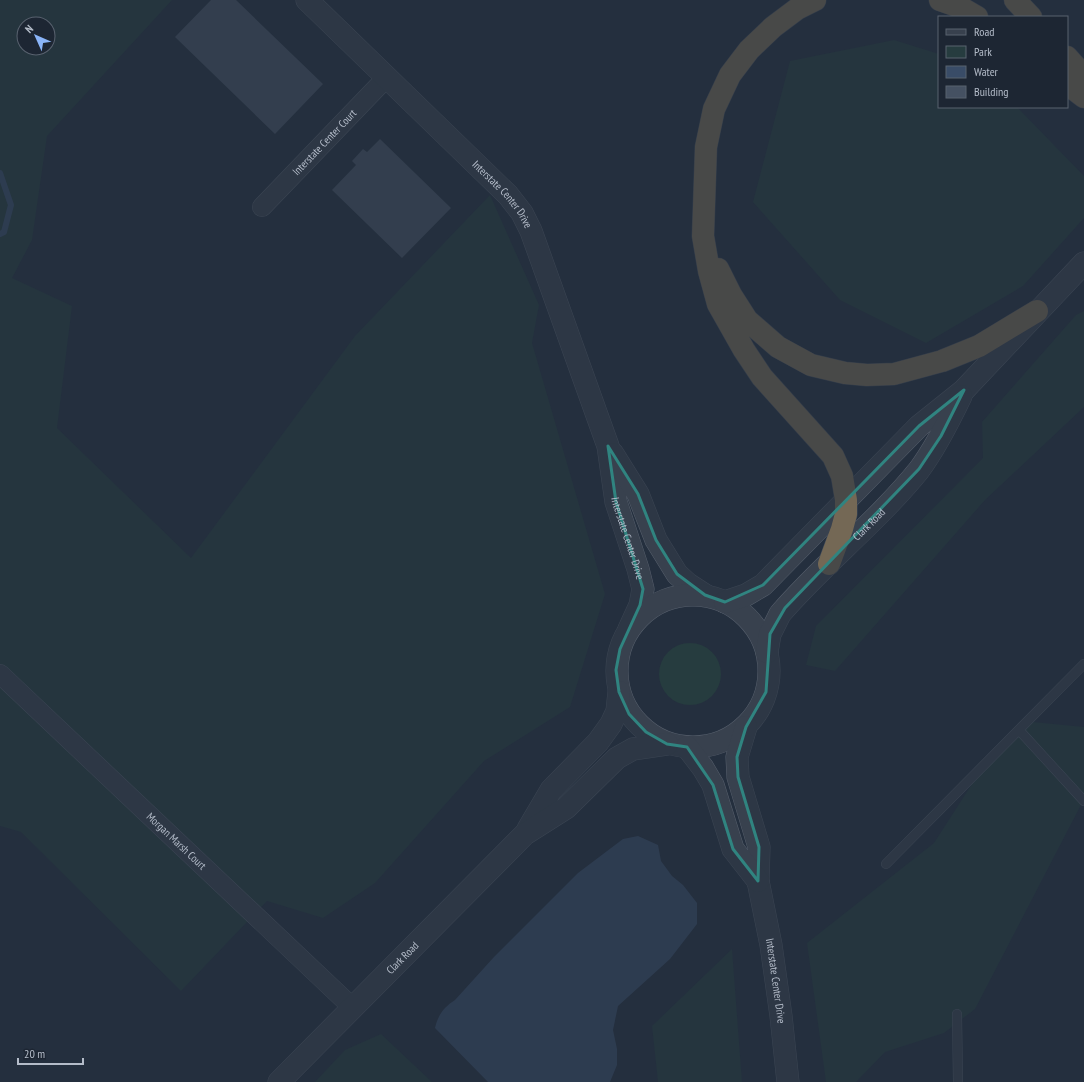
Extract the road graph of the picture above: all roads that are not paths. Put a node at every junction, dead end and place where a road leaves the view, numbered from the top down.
1 (307, 0) edge
2 (815, 0) edge
3 (940, 0) edge
4 (1015, 0) edge
5 (975, 16) edge
6 (1030, 16) edge
7 (1068, 58) edge
8 (1084, 76) edge
9 (387, 77) junction
10 (1068, 85) edge
11 (1084, 97) edge
12 (262, 207) dead end
13 (703, 236) junction
14 (1084, 263) edge
15 (1037, 311) junction
16 (964, 390) junction
17 (608, 446) junction
18 (846, 500) junction
19 (829, 564) junction
20 (705, 595) junction
21 (726, 602) junction
22 (629, 629) junction
23 (767, 652) junction
24 (1084, 664) edge
25 (0, 674) edge
26 (619, 692) junction
27 (746, 726) junction
28 (1019, 730) junction
29 (677, 746) junction
30 (1084, 801) edge
31 (525, 834) junction
32 (886, 864) dead end
33 (758, 881) junction
34 (353, 1008) junction
35 (957, 1014) dead end
36 (279, 1082) edge
37 (788, 1082) edge
38 (958, 1082) edge

1 - 9 street, Interstate Center Drive
2 - 13 highway
3 - 5 highway
4 - 6 highway
7 - 8 highway
9 - 12 street, Interstate Center Court
9 - 17 street, Interstate Center Drive
10 - 11 highway
13 - 15 highway
13 - 18 highway
14 - 15 street, Clark Road
15 - 16 street, Clark Road
16 - 18 street, Clark Road
16 - 19 street, Clark Road
17 - 20 street, Interstate Center Drive
17 - 22 street, Interstate Center Drive
18 - 19 highway
18 - 21 street, Clark Road
19 - 23 street, Clark Road
20 - 21 street
20 - 22 street
21 - 23 street
22 - 26 street, Interstate Center Drive
23 - 27 street
24 - 28 lane
25 - 34 street, Morgan Marsh Court
26 - 29 street
26 - 31 street, Clark Road
27 - 29 street, Clark Road
27 - 33 street, Interstate Center Drive
28 - 30 lane
28 - 32 lane
29 - 31 street, Clark Road
29 - 33 street, Interstate Center Drive
31 - 34 street, Clark Road
33 - 37 street, Interstate Center Drive
34 - 36 street, Clark Road
35 - 38 lane

